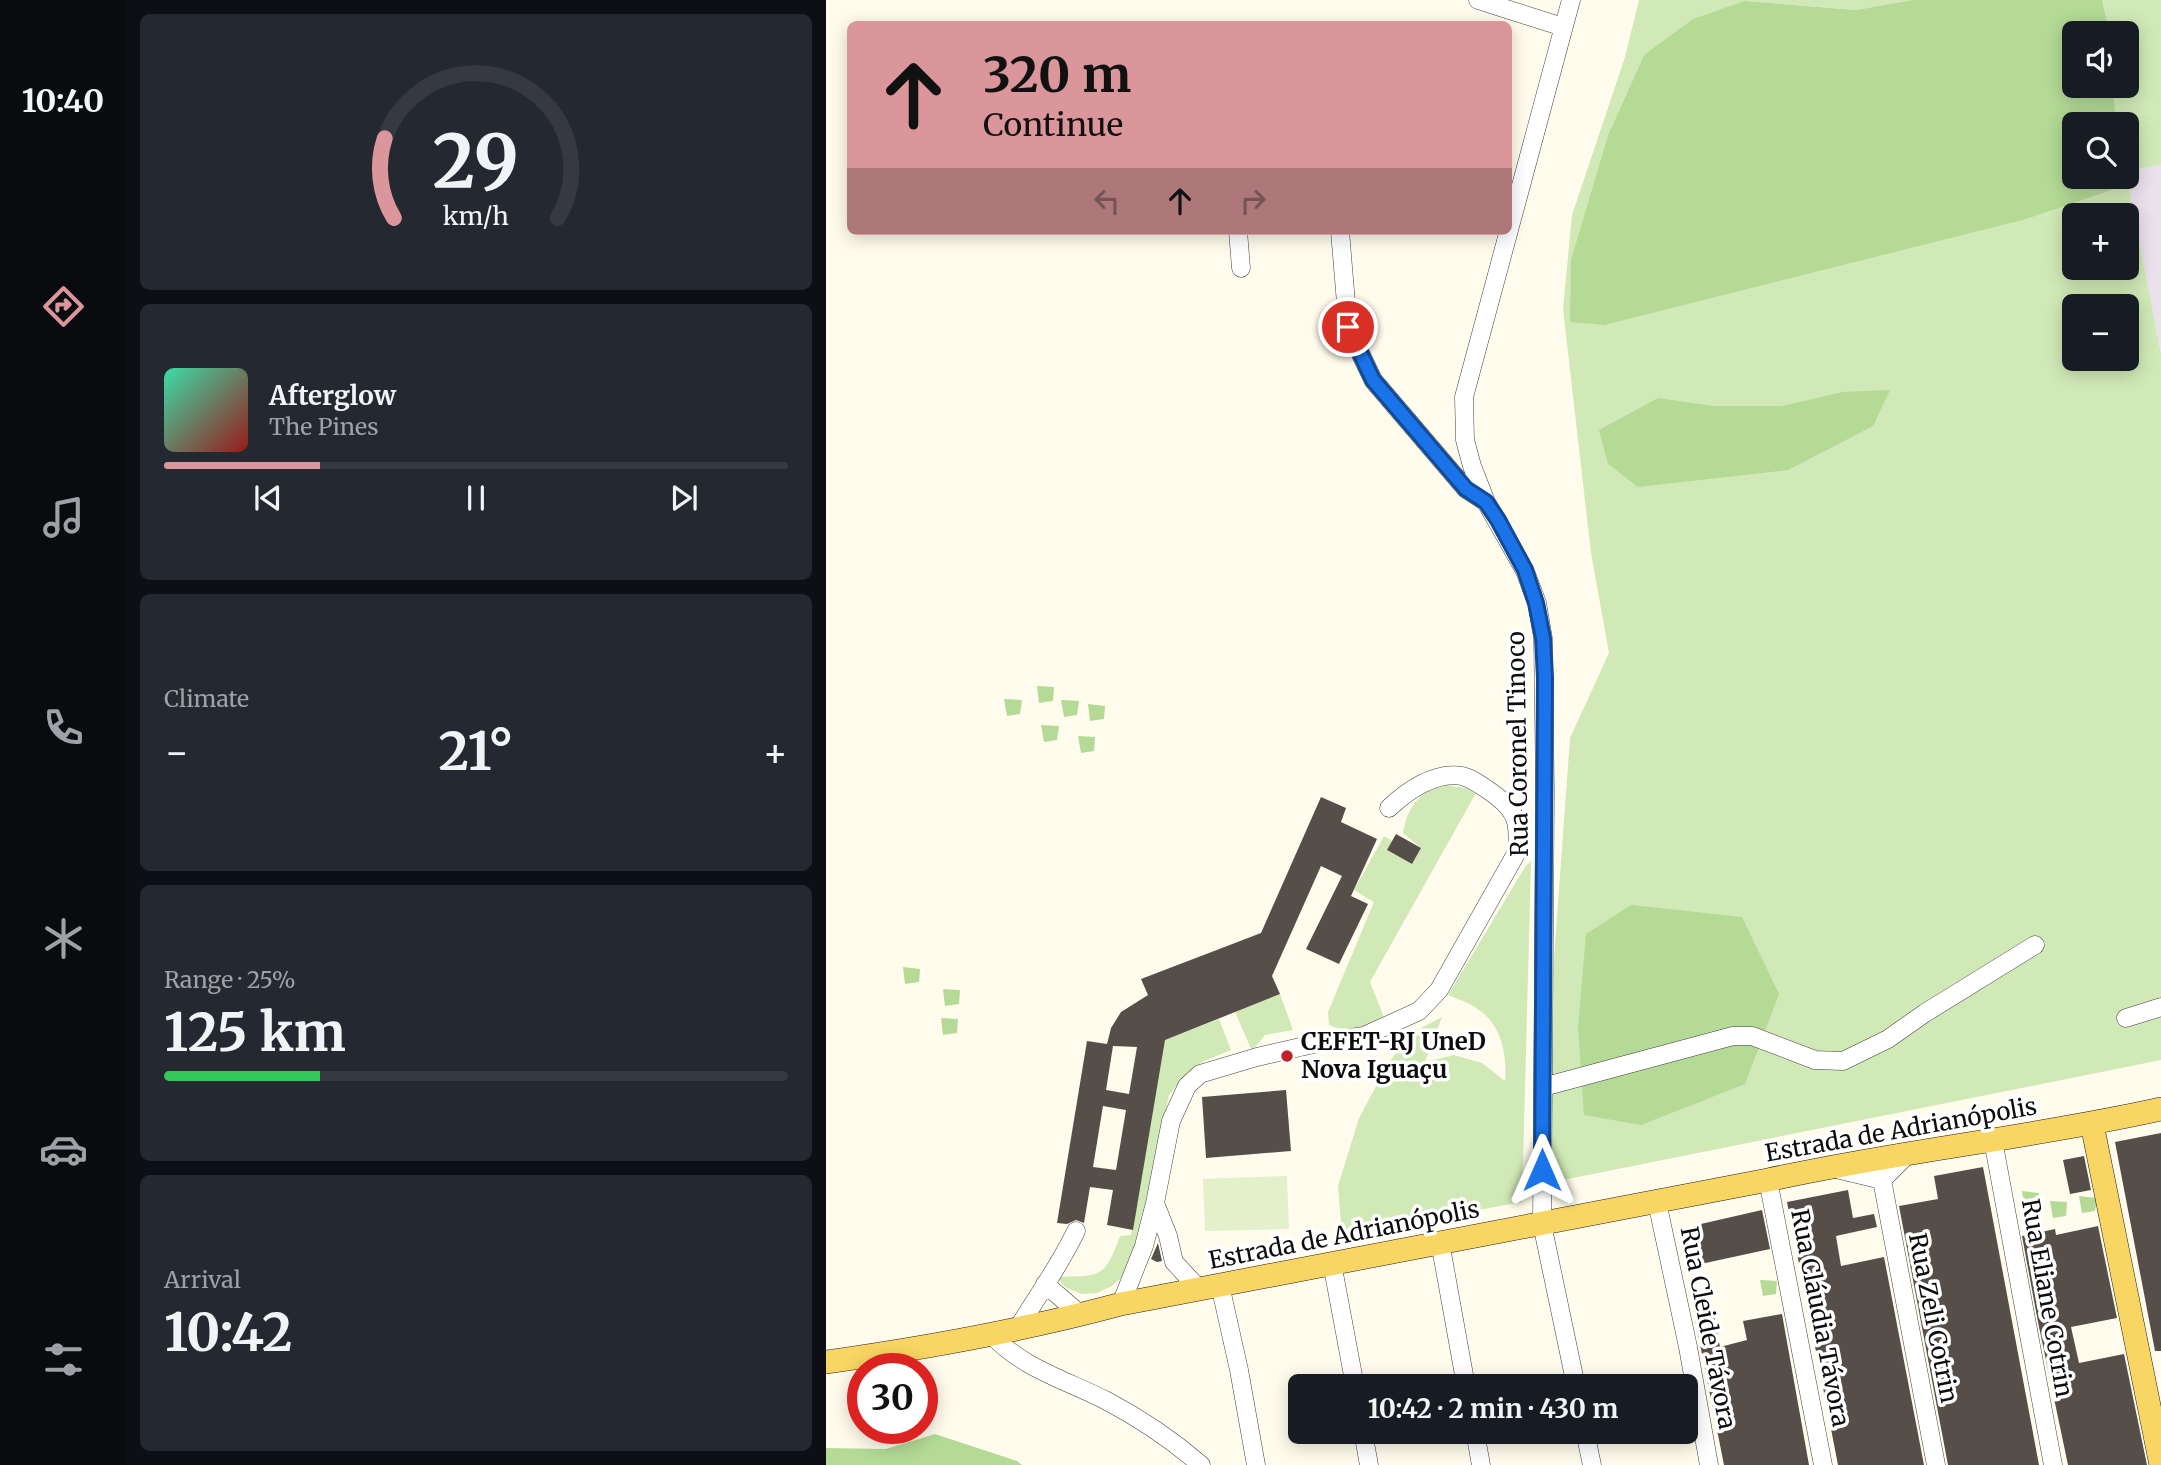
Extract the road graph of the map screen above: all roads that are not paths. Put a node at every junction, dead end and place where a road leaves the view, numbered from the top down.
1 (1478, 0) edge
2 (1571, 0) edge
3 (1563, 27) junction
4 (1512, 218) edge
5 (1237, 235) edge
6 (1340, 235) edge
7 (1507, 235) edge
8 (1241, 268) dead end
9 (1486, 502) junction
10 (1389, 808) dead end
11 (2035, 945) dead end
12 (2161, 1007) edge
13 (2126, 1018) dead end
14 (1543, 1087) junction
15 (2161, 1109) edge
16 (2092, 1124) junction
17 (1993, 1140) junction
18 (1909, 1153) junction
19 (1828, 1167) junction
20 (1882, 1180) junction
21 (1768, 1181) junction
22 (1657, 1202) junction
23 (1156, 1203) junction
24 (1542, 1224) junction
25 (1076, 1231) dead end
26 (1440, 1242) junction
27 (1332, 1263) junction
28 (1045, 1284) junction
29 (1210, 1287) junction
30 (1121, 1304) junction
31 (1081, 1315) junction
32 (1018, 1328) junction
33 (990, 1333) junction
34 (826, 1362) edge
35 (1353, 1374) edge
36 (1464, 1374) edge
37 (1573, 1374) edge
38 (1365, 1444) edge
39 (1477, 1444) edge
40 (1588, 1444) edge
41 (1201, 1465) edge
42 (1256, 1465) edge
43 (1369, 1465) edge
44 (1481, 1465) edge
45 (1592, 1465) edge
46 (1709, 1465) edge
47 (1823, 1465) edge
48 (1936, 1465) edge
49 (2053, 1465) edge
50 (2161, 1465) edge

1 - 3 street
2 - 3 street, Rua Coronel Tinoco
3 - 4 street, Rua Coronel Tinoco
5 - 8 street
6 - 9 street
7 - 9 street, Rua Coronel Tinoco
9 - 14 street, Rua Coronel Tinoco
10 - 23 street
11 - 14 street
12 - 13 street
14 - 24 street, Rua Coronel Tinoco
15 - 16 main road, Estrada de Adrianópolis
16 - 17 main road, Estrada de Adrianópolis
16 - 50 main road
17 - 18 main road, Estrada de Adrianópolis
17 - 49 street, Rua Eliane Cotrin
18 - 19 main road, Estrada de Adrianópolis
18 - 20 street
19 - 20 street
19 - 21 main road, Estrada de Adrianópolis
20 - 48 street, Rua Zeli Cotrin
21 - 22 main road, Estrada de Adrianópolis
21 - 47 street, Rua Cláudia Távora
22 - 24 main road, Estrada de Adrianópolis
22 - 46 street, Rua Cleide Távora
23 - 29 street
23 - 30 street
24 - 26 main road, Estrada de Adrianópolis
24 - 37 street, Rua Coronel Tinoco
25 - 28 street
26 - 27 main road, Estrada de Adrianópolis
26 - 36 street
27 - 29 main road, Estrada de Adrianópolis
27 - 35 street
28 - 31 street
28 - 32 street
29 - 30 main road, Estrada de Adrianópolis
29 - 42 street
30 - 31 main road, Estrada de Adrianópolis
31 - 32 main road, Estrada de Adrianópolis
32 - 33 main road, Estrada de Adrianópolis
33 - 34 main road, Estrada de Adrianópolis
33 - 41 street
38 - 43 street
39 - 44 street
40 - 45 street

